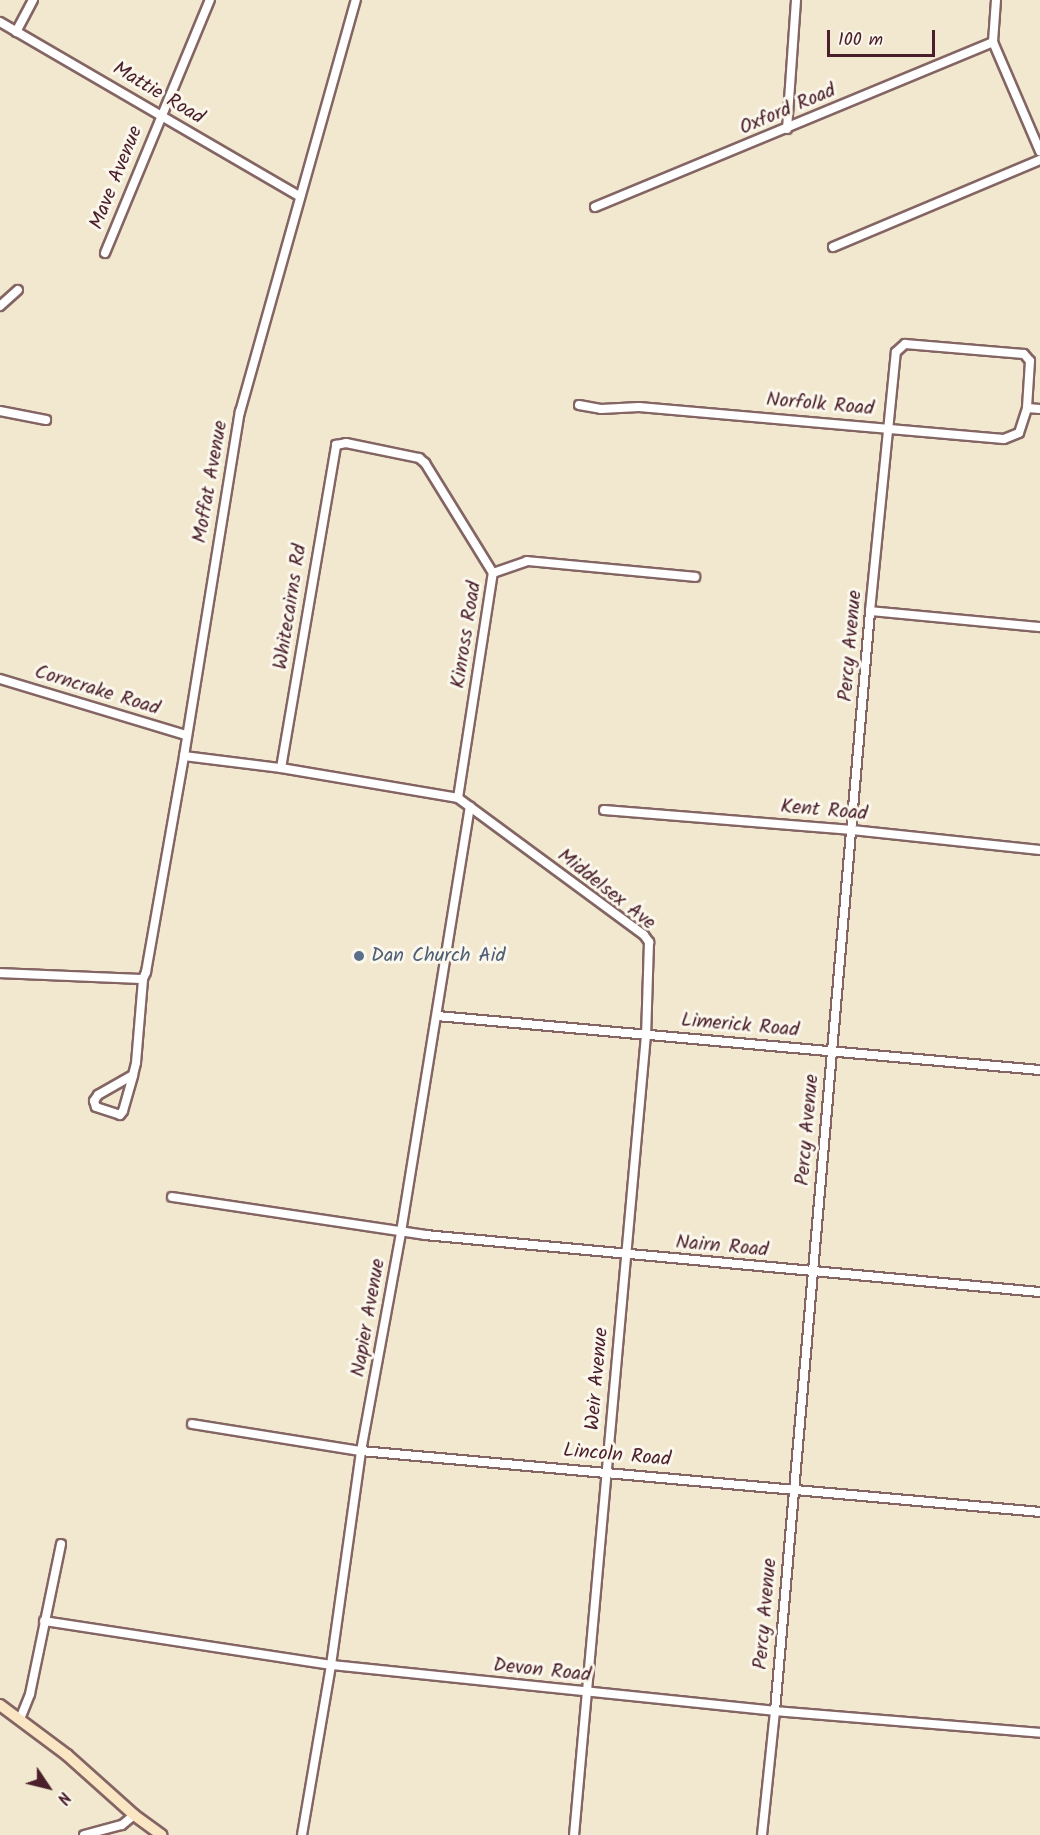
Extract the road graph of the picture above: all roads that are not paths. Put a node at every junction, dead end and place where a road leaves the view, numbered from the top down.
1 (33, 0) edge
2 (210, 0) edge
3 (356, 0) edge
4 (796, 0) edge
5 (996, 0) edge
6 (0, 22) edge
7 (16, 32) junction
8 (993, 42) junction
9 (160, 115) junction
10 (787, 129) junction
11 (1040, 151) edge
12 (1040, 160) edge
13 (299, 196) junction
14 (595, 207) dead end
15 (833, 247) dead end
16 (105, 253) dead end
17 (18, 290) dead end
18 (0, 306) edge
19 (579, 405) dead end
20 (1027, 408) junction
21 (1040, 409) edge
22 (0, 411) edge
23 (46, 420) dead end
24 (887, 427) junction
25 (493, 573) junction
26 (695, 577) dead end
27 (870, 611) junction
28 (1040, 627) edge
29 (0, 680) edge
30 (185, 735) junction
31 (184, 756) junction
32 (281, 768) junction
33 (458, 798) junction
34 (470, 807) junction
35 (604, 810) dead end
36 (852, 830) junction
37 (1040, 850) edge
38 (0, 973) edge
39 (143, 979) junction
40 (436, 1016) junction
41 (646, 1035) junction
42 (831, 1051) junction
43 (1040, 1070) edge
44 (133, 1075) junction
45 (171, 1197) dead end
46 (401, 1232) junction
47 (625, 1255) junction
48 (812, 1272) junction
49 (1040, 1292) edge
50 (192, 1424) dead end
51 (361, 1451) junction
52 (606, 1471) junction
53 (792, 1489) junction
54 (1040, 1512) edge
55 (61, 1544) dead end
56 (44, 1621) junction
57 (331, 1665) junction
58 (587, 1693) junction
59 (0, 1705) edge
60 (775, 1711) junction
61 (20, 1719) junction
62 (1040, 1733) edge
63 (134, 1815) junction
64 (84, 1835) edge
65 (162, 1835) edge
66 (302, 1835) edge
67 (574, 1835) edge
68 (762, 1835) edge

1 - 7 street
2 - 9 street, Mave Avenue
3 - 13 street, Moffat Avenue
4 - 10 street
5 - 8 street
6 - 7 street, Mattie Road
7 - 9 street, Mattie Road
8 - 10 street, Oxford Road
8 - 11 street
9 - 13 street, Mattie Road
9 - 16 street, Mave Avenue
10 - 14 street, Oxford Road
12 - 15 street
13 - 30 street, Moffat Avenue
17 - 18 street
19 - 24 street, Norfolk Road
20 - 21 street
20 - 24 street, Norfolk Road
20 - 24 street, Percy Avenue
22 - 23 street
24 - 27 street, Percy Avenue
25 - 26 street, Kinross Road
25 - 32 street, Whitecairns Rd
25 - 33 street, Kinross Road
27 - 28 street
27 - 36 street, Percy Avenue
29 - 30 street, Corncrake Road
30 - 31 street, Moffat Avenue
31 - 32 street
31 - 39 street, Moffat Avenue
32 - 33 street
33 - 34 street
34 - 40 street, Napier Avenue
34 - 41 street, Middelsex Ave
35 - 36 street, Kent Road
36 - 37 street, Kent Road
36 - 42 street, Percy Avenue
38 - 39 street
39 - 44 street, Moffat Avenue
40 - 41 street, Limerick Road
40 - 46 street, Napier Avenue
41 - 42 street, Limerick Road
41 - 47 street, Weir Avenue
42 - 43 street, Limerick Road
42 - 48 street, Percy Avenue
44 - 44 street, Moffat Avenue
45 - 46 street, Nairn Road
46 - 47 street, Nairn Road
46 - 51 street, Napier Avenue
47 - 48 street, Nairn Road
47 - 52 street, Weir Avenue
48 - 49 street, Nairn Road
48 - 53 street, Percy Avenue
50 - 51 street, Lincoln Road
51 - 52 street, Lincoln Road
51 - 57 street, Napier Avenue
52 - 53 street, Lincoln Road
52 - 58 street, Weir Avenue
53 - 54 street, Lincoln Road
53 - 60 street, Percy Avenue
55 - 56 street
56 - 57 street, Devon Road
56 - 61 street
57 - 58 street, Devon Road
57 - 66 street, Napier Avenue
58 - 60 street, Devon Road
58 - 67 street, Weir Avenue
59 - 61 main road
60 - 62 street, Devon Road
60 - 68 street, Percy Avenue
61 - 63 main road
63 - 64 street
63 - 65 main road

